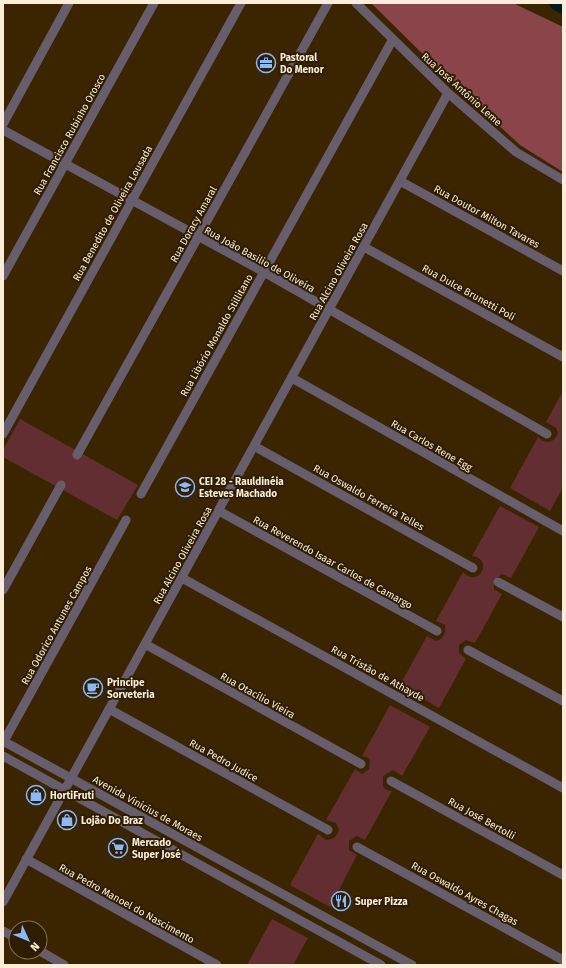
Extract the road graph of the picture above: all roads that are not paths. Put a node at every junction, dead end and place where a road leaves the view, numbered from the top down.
1 (70, 3) edge
2 (154, 3) edge
3 (240, 3) edge
4 (328, 3) edge
5 (356, 3) edge
6 (392, 40) junction
7 (448, 93) junction
8 (3, 124) edge
9 (3, 130) edge
10 (65, 164) junction
11 (563, 180) edge
12 (400, 181) junction
13 (132, 200) junction
14 (198, 237) junction
15 (364, 247) junction
16 (563, 271) edge
17 (264, 272) junction
18 (3, 276) edge
19 (329, 310) junction
20 (563, 357) edge
21 (292, 378) junction
22 (3, 434) edge
23 (547, 434) dead end
24 (254, 446) junction
25 (78, 455) dead end
26 (61, 485) dead end
27 (141, 494) dead end
28 (219, 511) junction
29 (126, 520) dead end
30 (563, 531) edge
31 (473, 568) dead end
32 (182, 578) junction
33 (498, 582) dead end
34 (3, 590) edge
35 (563, 617) edge
36 (437, 632) dead end
37 (145, 644) junction
38 (468, 650) dead end
39 (563, 701) edge
40 (109, 709) junction
41 (3, 741) edge
42 (3, 756) edge
43 (361, 764) dead end
44 (71, 778) junction
45 (391, 781) dead end
46 (563, 788) edge
47 (64, 790) junction
48 (328, 830) dead end
49 (357, 846) dead end
50 (26, 859) junction
51 (563, 875) edge
52 (282, 894) junction
53 (3, 902) edge
54 (275, 906) junction
55 (48, 956) edge
56 (563, 960) edge
57 (64, 965) edge
58 (217, 965) edge
59 (381, 965) edge
60 (412, 965) edge

1 - 8 street
2 - 10 street, Rua Francisco Rubinho Orosco
3 - 13 street, Rua Benedito de Oliveira Lousada
4 - 14 street, Rua Doracy Amaral
5 - 6 street, Rua José Antônio Leme
6 - 7 street, Rua José Antônio Leme
6 - 17 street, Rua Libório Monaldo Stillitano
7 - 11 street, Rua José Antônio Leme
7 - 12 street, Rua Alcino Oliveira Rosa
9 - 10 street, Rua João Basilio de Oliveira
10 - 13 street, Rua João Basilio de Oliveira
10 - 18 street, Rua Francisco Rubinho Orosco
12 - 15 street, Rua Alcino Oliveira Rosa
12 - 16 street, Rua Doutor Milton Tavares
13 - 14 street, Rua João Basilio de Oliveira
13 - 22 street, Rua Benedito de Oliveira Lousada
14 - 17 street, Rua João Basilio de Oliveira
14 - 25 street, Rua Doracy Amaral
15 - 19 street, Rua Alcino Oliveira Rosa
15 - 20 street, Rua Dulce Brunetti Poli
17 - 19 street, Rua João Basilio de Oliveira
17 - 27 street, Rua Libório Monaldo Stillitano
19 - 21 street, Rua Alcino Oliveira Rosa
19 - 23 street, Rua João Basilio de Oliveira
21 - 24 street, Rua Alcino Oliveira Rosa
21 - 30 street, Rua Carlos Rene Egg
24 - 28 street, Rua Alcino Oliveira Rosa
24 - 31 street, Rua Oswaldo Ferreira Telles
26 - 34 street
28 - 32 street, Rua Alcino Oliveira Rosa
28 - 36 street, Rua Reverendo Isaar Carlos de Camargo
29 - 41 street, Rua Odorico Antunes Campos
32 - 37 street, Rua Alcino Oliveira Rosa
32 - 46 street, Rua Tristão de Athayde
33 - 35 street
37 - 40 street, Rua Alcino Oliveira Rosa
37 - 43 street, Rua Otacílio Vieira
38 - 39 street
40 - 44 street, Rua Alcino Oliveira Rosa
40 - 48 street, Rua Pedro Judice
41 - 44 street, Avenida Vinicius de Moraes
42 - 47 street
44 - 47 street, Rua Alcino Oliveira Rosa
44 - 52 street, Avenida Vinicius de Moraes
45 - 51 street, Rua José Bertolli
47 - 50 street, Rua Alcino Oliveira Rosa
47 - 54 street
49 - 56 street, Rua Oswaldo Ayres Chagas
50 - 53 street, Rua Alcino Oliveira Rosa
50 - 58 street, Rua Pedro Manoel do Nascimento
52 - 54 street
52 - 60 street, Avenida Vinicius de Moraes
54 - 59 street
55 - 57 street

